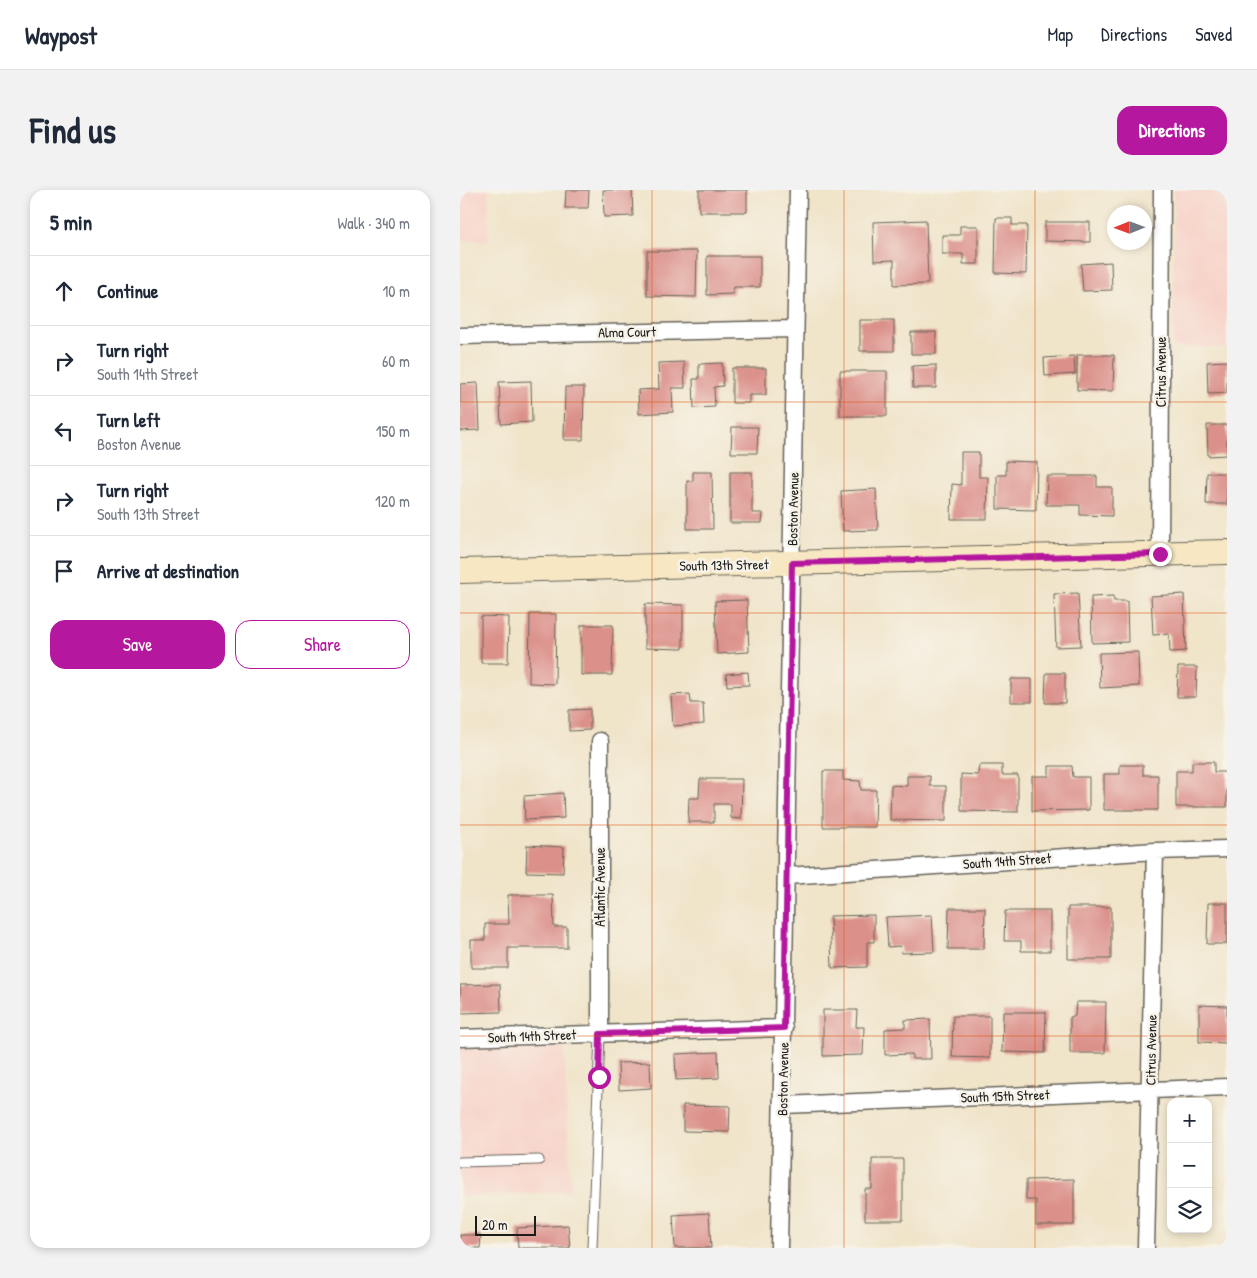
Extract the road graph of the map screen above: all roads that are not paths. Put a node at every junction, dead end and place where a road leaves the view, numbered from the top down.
1 (798, 190) edge
2 (1162, 190) edge
3 (795, 329) junction
4 (460, 336) edge
5 (1227, 552) edge
6 (1160, 554) junction
7 (792, 563) junction
8 (460, 572) edge
9 (600, 741) dead end
10 (1227, 848) edge
11 (1155, 851) junction
12 (787, 876) junction
13 (784, 1028) junction
14 (600, 1034) junction
15 (460, 1038) edge
16 (1227, 1087) edge
17 (1150, 1091) junction
18 (783, 1105) junction
19 (539, 1160) dead end
20 (460, 1162) edge
21 (592, 1248) edge
22 (779, 1248) edge
23 (1146, 1248) edge

1 - 3 street, Boston Avenue
2 - 6 street, Citrus Avenue
3 - 4 street, Alma Court
3 - 7 street, Boston Avenue
5 - 6 street, South 13th Street
6 - 7 street, South 13th Street
7 - 8 street, South 13th Street
7 - 12 street, Boston Avenue
9 - 14 street, Atlantic Avenue
10 - 11 street, South 14th Street
11 - 12 street, South 14th Street
11 - 17 street, Citrus Avenue
12 - 13 street, Boston Avenue
13 - 14 street, South 14th Street
13 - 18 street, Boston Avenue
14 - 15 street, South 14th Street
14 - 21 lane
16 - 17 street, South 15th Street
17 - 18 street, South 15th Street
17 - 23 street, Citrus Avenue
18 - 22 street, Boston Avenue
19 - 20 lane

